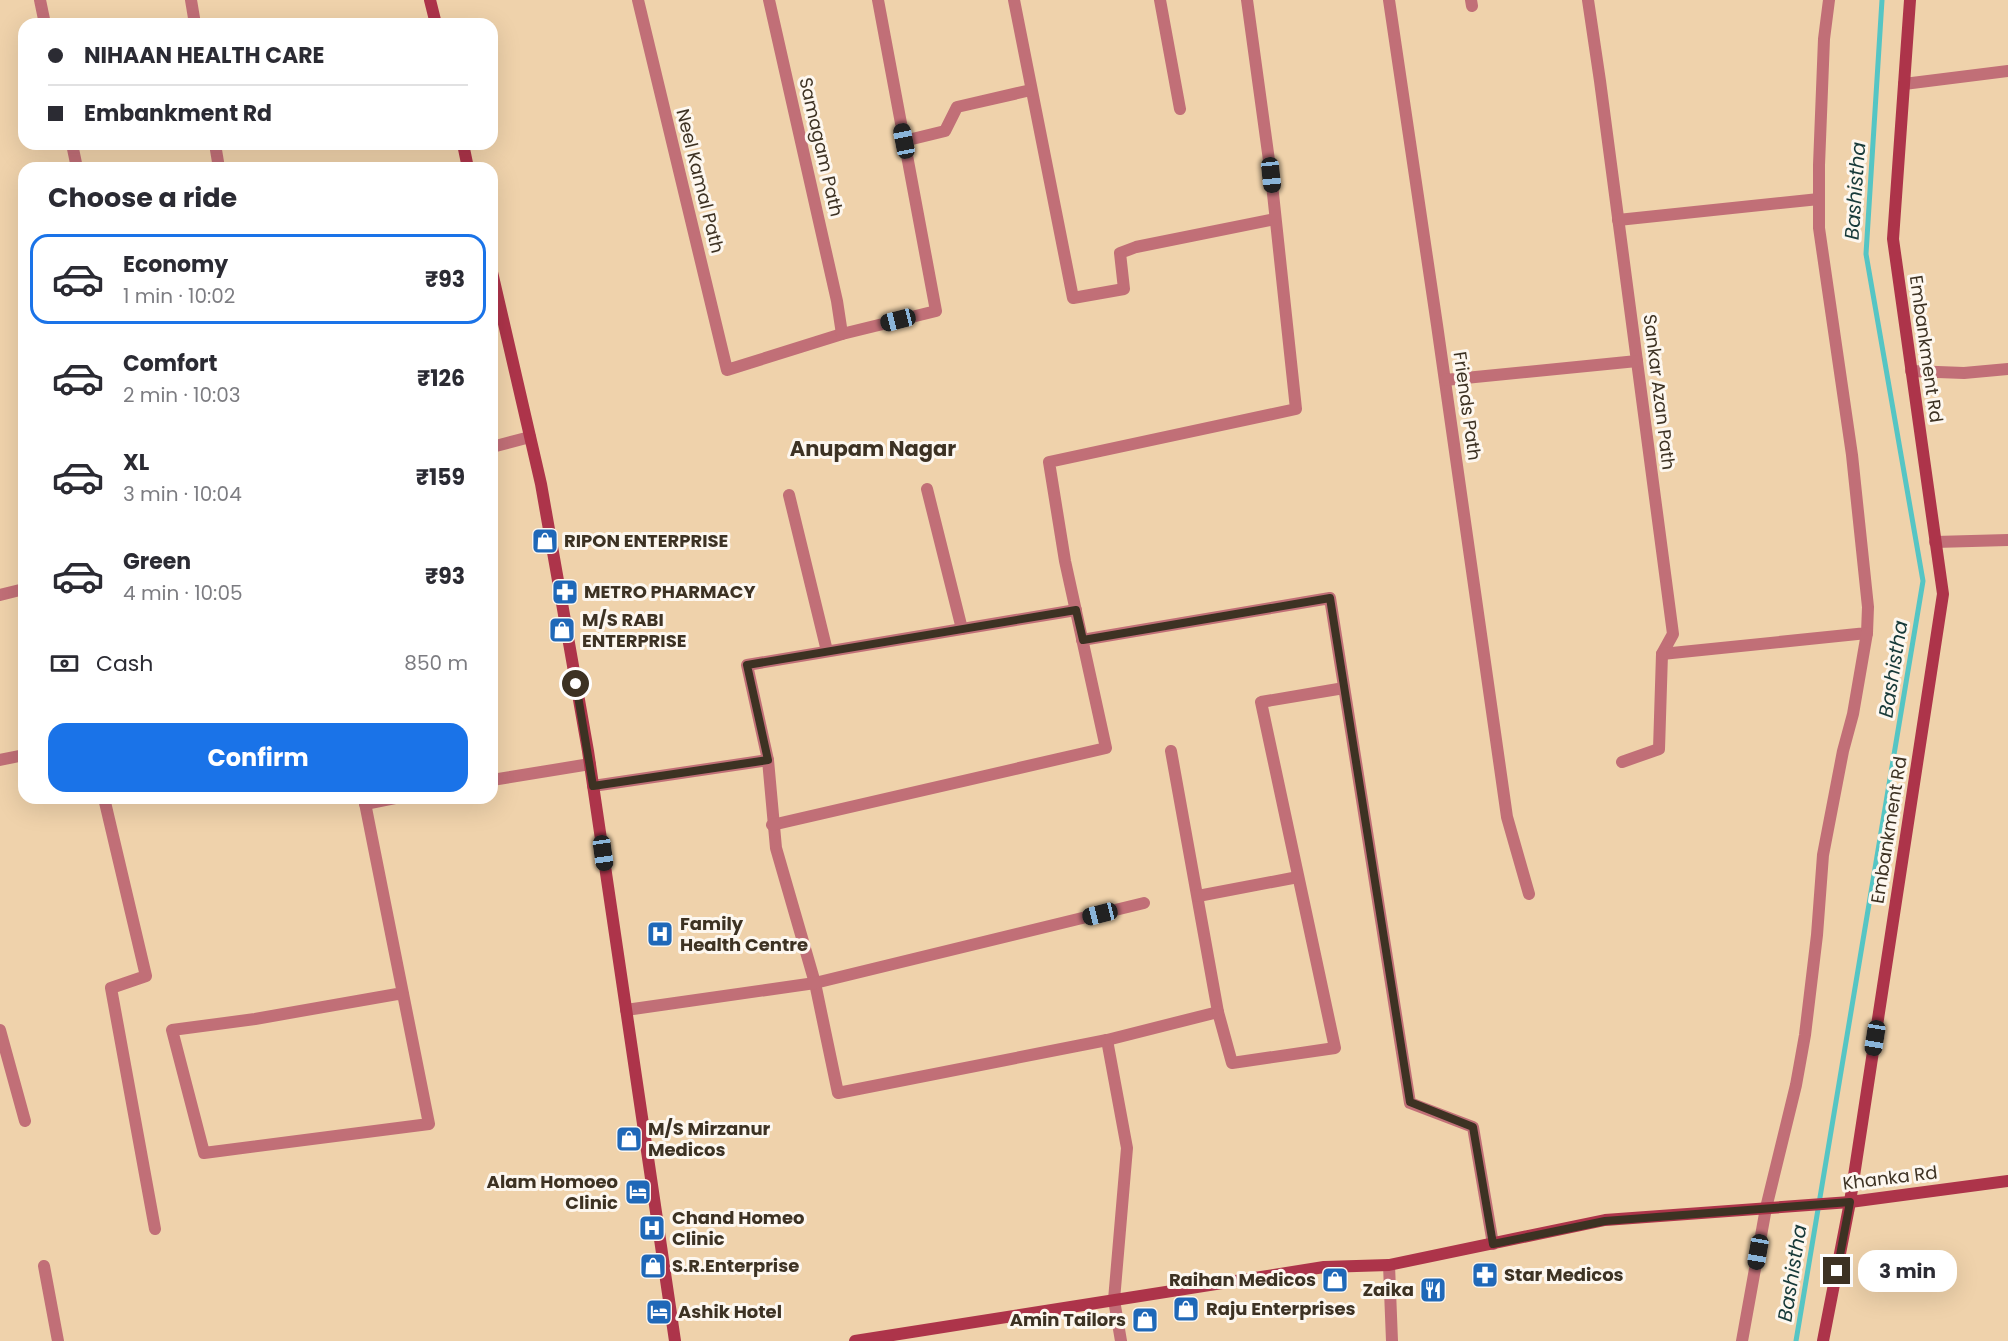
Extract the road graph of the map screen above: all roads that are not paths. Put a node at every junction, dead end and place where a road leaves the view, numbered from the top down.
1 (40, 0) edge
2 (191, 0) edge
3 (430, 0) edge
4 (638, 0) edge
5 (769, 0) edge
6 (878, 0) edge
7 (1014, 0) edge
8 (1160, 0) edge
9 (1247, 0) edge
10 (1389, 0) edge
11 (1588, 0) edge
12 (1829, 0) edge
13 (1910, 0) edge
14 (44, 18) edge
15 (194, 18) edge
16 (434, 18) edge
17 (2008, 71) edge
18 (1904, 84) junction
19 (1031, 90) junction
20 (1180, 109) dead end
21 (904, 141) junction
22 (1819, 199) junction
23 (1275, 219) junction
24 (1618, 220) junction
25 (498, 312) edge
26 (842, 334) junction
27 (1637, 362) junction
28 (2008, 369) edge
29 (1911, 371) junction
30 (1445, 380) junction
31 (530, 437) junction
32 (498, 445) edge
33 (927, 489) dead end
34 (789, 495) dead end
35 (2008, 540) edge
36 (1935, 542) junction
37 (18, 590) edge
38 (0, 595) edge
39 (1076, 610) junction
40 (962, 629) junction
41 (1867, 633) junction
42 (1083, 640) junction
43 (826, 651) junction
44 (1662, 654) junction
45 (1344, 688) junction
46 (1172, 751) dead end
47 (18, 756) edge
48 (0, 760) edge
49 (768, 760) junction
50 (1622, 762) dead end
51 (590, 764) junction
52 (498, 779) edge
53 (593, 786) junction
54 (105, 804) edge
55 (365, 804) edge
56 (772, 825) junction
57 (1298, 877) junction
58 (1529, 894) dead end
59 (1198, 896) junction
60 (1144, 903) dead end
61 (816, 983) junction
62 (403, 993) junction
63 (626, 1010) junction
64 (1218, 1012) junction
65 (0, 1030) edge
66 (1107, 1040) junction
67 (25, 1121) dead end
68 (2008, 1181) edge
69 (1846, 1202) junction
70 (1771, 1207) junction
71 (155, 1229) dead end
72 (1493, 1244) junction
73 (1389, 1265) junction
74 (44, 1266) dead end
75 (1114, 1300) junction
76 (871, 1340) edge
77 (58, 1341) edge
78 (675, 1341) edge
79 (855, 1341) edge
80 (1121, 1341) edge
81 (1392, 1341) edge
82 (1742, 1341) edge
83 (1823, 1341) edge

1 - 14 street
2 - 15 street
3 - 16 street
4 - 26 street, Neel Kamal Path
5 - 26 street, Samagam Path
6 - 21 street
7 - 19 street
8 - 20 street
9 - 23 street
10 - 30 street, Friends Path
11 - 24 street, Sankar Azan Path
12 - 22 street
13 - 18 street, Embankment Rd
17 - 18 street
18 - 29 street, Embankment Rd
19 - 21 street
19 - 23 street
21 - 26 street
22 - 24 street
22 - 41 street
23 - 39 street
24 - 27 street, Sankar Azan Path
25 - 31 street
27 - 30 street
27 - 44 street, Sankar Azan Path
28 - 29 street
29 - 36 street, Embankment Rd
30 - 58 street, Friends Path
31 - 32 street
31 - 51 street
33 - 40 street
34 - 43 street
35 - 36 street
36 - 69 street, Embankment Rd
37 - 38 street
39 - 40 street
39 - 42 street
40 - 43 street
41 - 44 street
41 - 70 street
42 - 45 street
42 - 56 street
43 - 49 street
44 - 50 street, Sankar Azan Path
45 - 57 street
45 - 72 street
46 - 59 street
47 - 48 street
49 - 53 street
49 - 56 street
51 - 52 street
51 - 53 street
53 - 63 street
54 - 71 street
55 - 62 street
56 - 61 street
57 - 59 street
57 - 64 street
59 - 64 street
60 - 61 street
61 - 63 street
61 - 66 street
62 - 62 street
63 - 78 street
64 - 66 street
65 - 67 street
66 - 75 street
68 - 69 street, Khanka Rd
69 - 70 street, Khanka Rd
69 - 83 street, Embankment Rd
70 - 72 street, Khanka Rd
70 - 82 street
72 - 73 street, Khanka Rd
73 - 75 street, Khanka Rd
73 - 81 street
74 - 77 street
75 - 76 street, Khanka Rd
75 - 80 street
76 - 79 street, Khanka Rd

